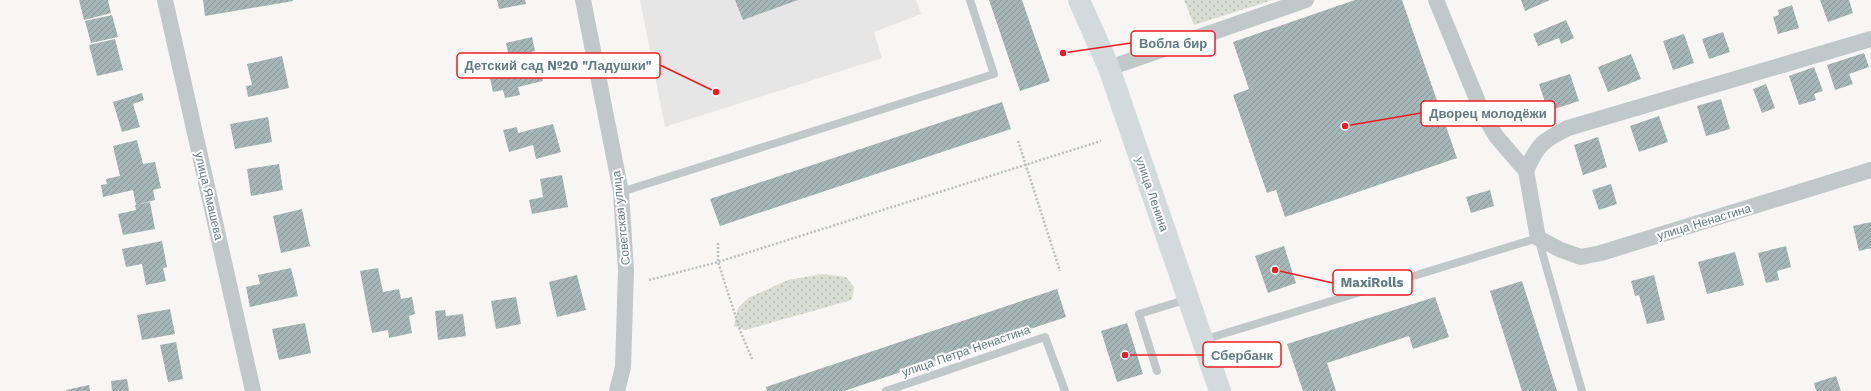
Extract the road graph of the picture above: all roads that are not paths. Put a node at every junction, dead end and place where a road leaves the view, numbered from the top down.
1 (165, 0) edge
2 (583, 0) edge
3 (970, 0) edge
4 (1079, 0) edge
5 (1306, 0) edge
6 (1436, 0) edge
7 (1871, 39) edge
8 (1109, 68) junction
9 (1871, 170) edge
10 (1526, 172) junction
11 (621, 192) junction
12 (1538, 238) junction
13 (1188, 299) junction
14 (1203, 340) junction
15 (1157, 371) dead end
16 (253, 391) edge
17 (617, 391) edge
18 (886, 391) edge
19 (1064, 391) edge
20 (1220, 391) edge
21 (1582, 391) edge

1 - 16 street, улица Ямашева
2 - 11 street, Советская улица
3 - 11 lane
4 - 8 main road, улица Ленина
5 - 8 street
6 - 10 street
7 - 10 street
8 - 13 main road, улица Ленина
9 - 12 street, улица Ненастина
10 - 12 street
11 - 17 street, Советская улица
12 - 14 lane
12 - 21 lane
13 - 14 main road, улица Ленина
13 - 15 lane
14 - 20 main road, улица Ленина
18 - 19 lane, улица Петра Ненастина

